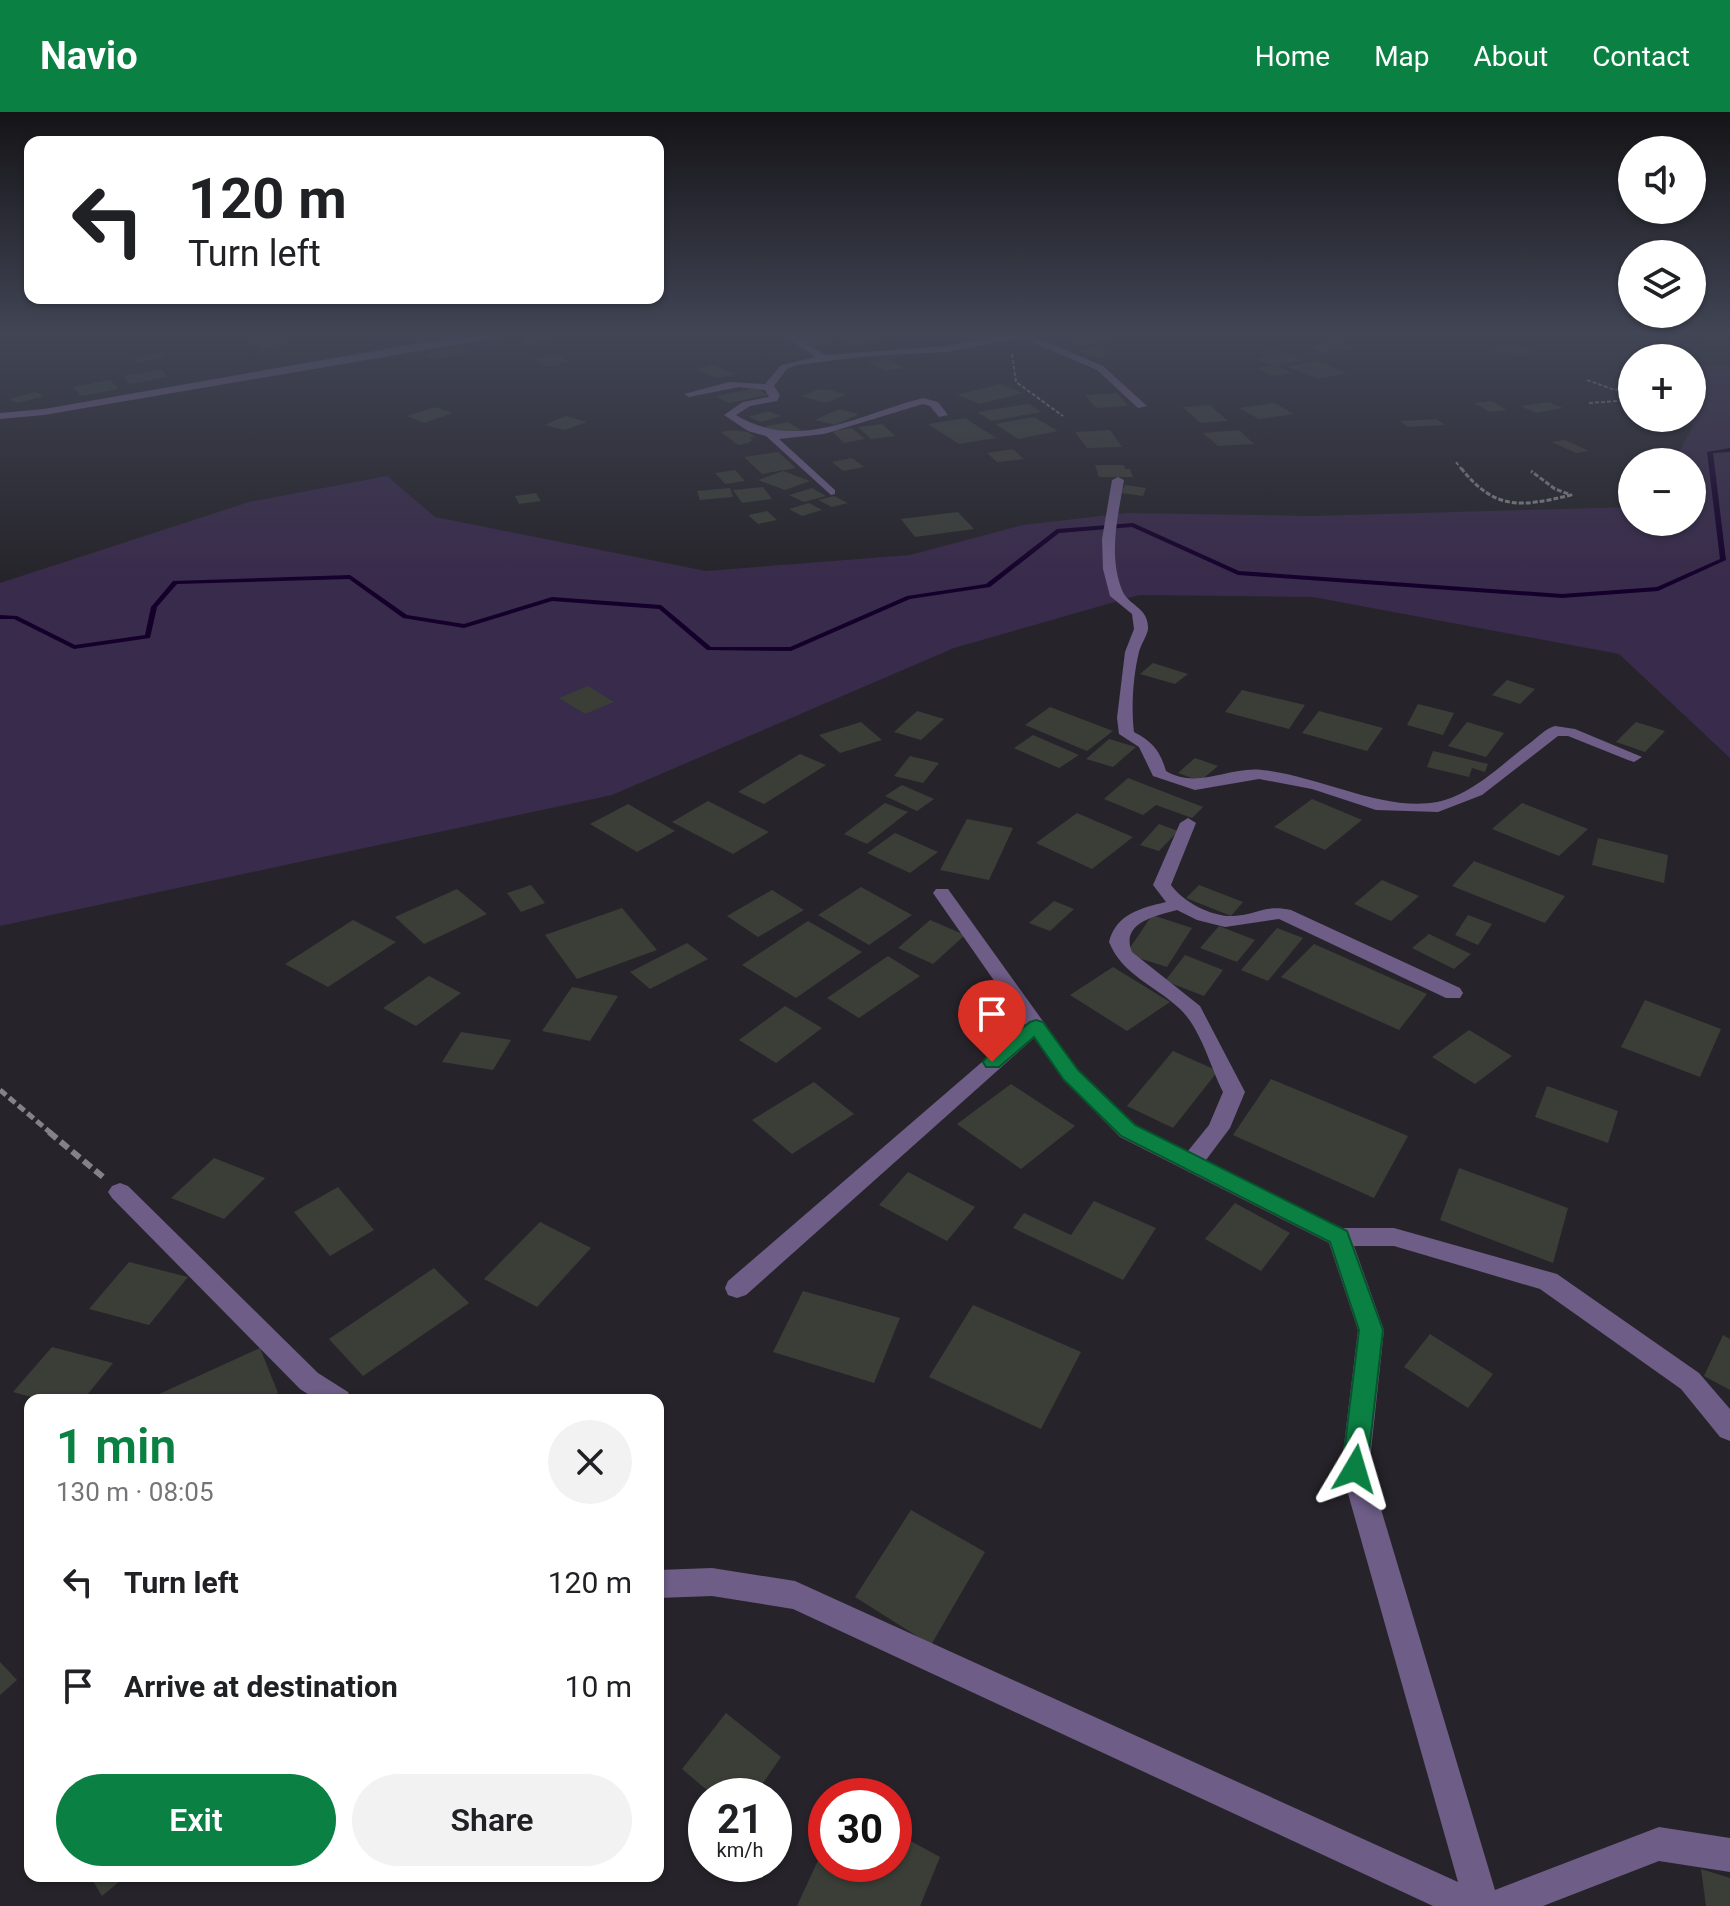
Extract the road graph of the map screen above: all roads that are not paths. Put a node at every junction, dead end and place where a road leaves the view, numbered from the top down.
1 (729, 415) edge
2 (878, 415) edge
3 (771, 437) junction
4 (1118, 480) dead end
5 (831, 492) dead end
6 (1634, 757) dead end
7 (1188, 823) dead end
8 (942, 893) dead end
9 (1177, 904) junction
10 (1453, 993) dead end
11 (1036, 1026) junction
12 (1191, 1163) junction
13 (120, 1192) road end
14 (1339, 1237) junction
15 (737, 1288) dead end
16 (330, 1394) edge
17 (1730, 1429) edge
18 (664, 1584) edge
19 (1730, 1855) edge
20 (1472, 1906) edge
21 (1482, 1906) edge
22 (1498, 1906) edge

1 - 3 street
2 - 3 street
3 - 5 street
4 - 6 street
7 - 9 street
8 - 11 street
9 - 10 street
9 - 12 street
11 - 12 street
11 - 15 street
12 - 14 street
13 - 16 street
14 - 17 street
14 - 21 street
18 - 20 street
19 - 22 street

